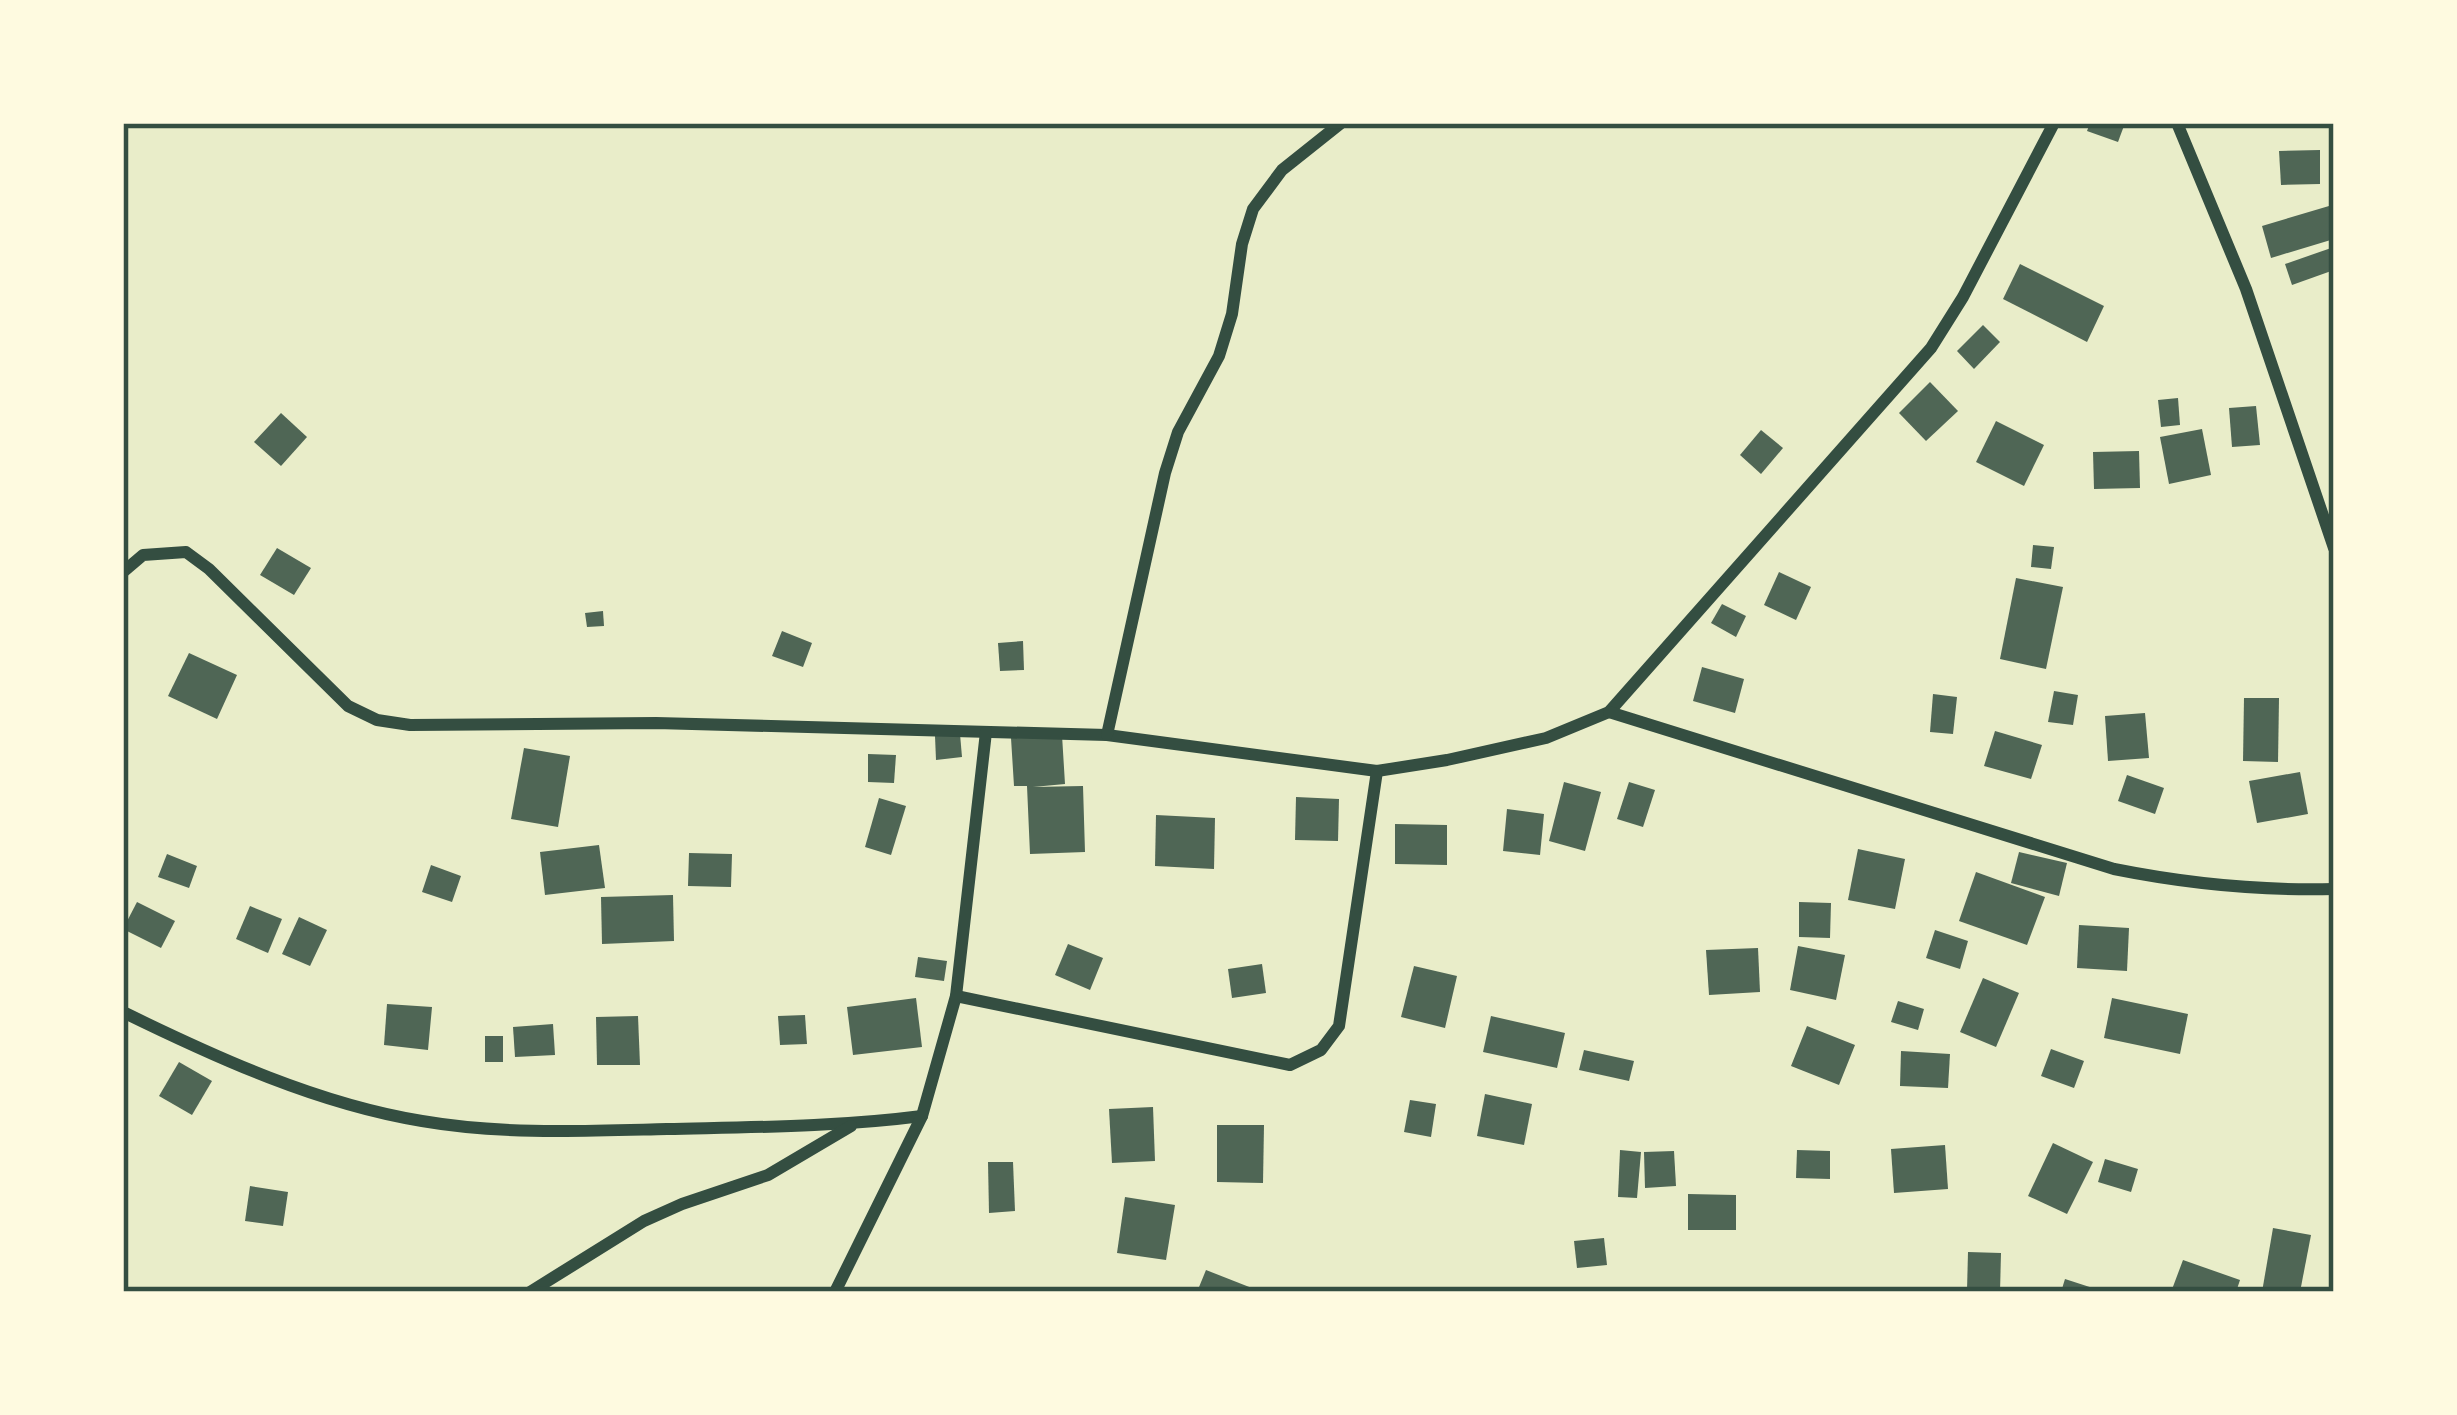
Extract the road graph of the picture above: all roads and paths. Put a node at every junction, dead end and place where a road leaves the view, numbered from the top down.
1 (1342, 123) edge
2 (2054, 123) edge
3 (2177, 123) edge
4 (2334, 548) edge
5 (123, 572) edge
6 (1610, 712) junction
7 (986, 732) junction
8 (1107, 734) junction
9 (1378, 770) junction
10 (2334, 889) edge
11 (956, 996) junction
12 (123, 1012) edge
13 (922, 1116) junction
14 (852, 1125) junction
15 (530, 1292) edge
16 (835, 1292) edge

1 - 8 street
2 - 6 street
3 - 4 street
5 - 7 street
6 - 9 street
6 - 10 street
7 - 8 street
7 - 11 street
8 - 9 street
9 - 11 street
11 - 13 street
12 - 14 street
13 - 14 street
13 - 16 street
14 - 15 street

